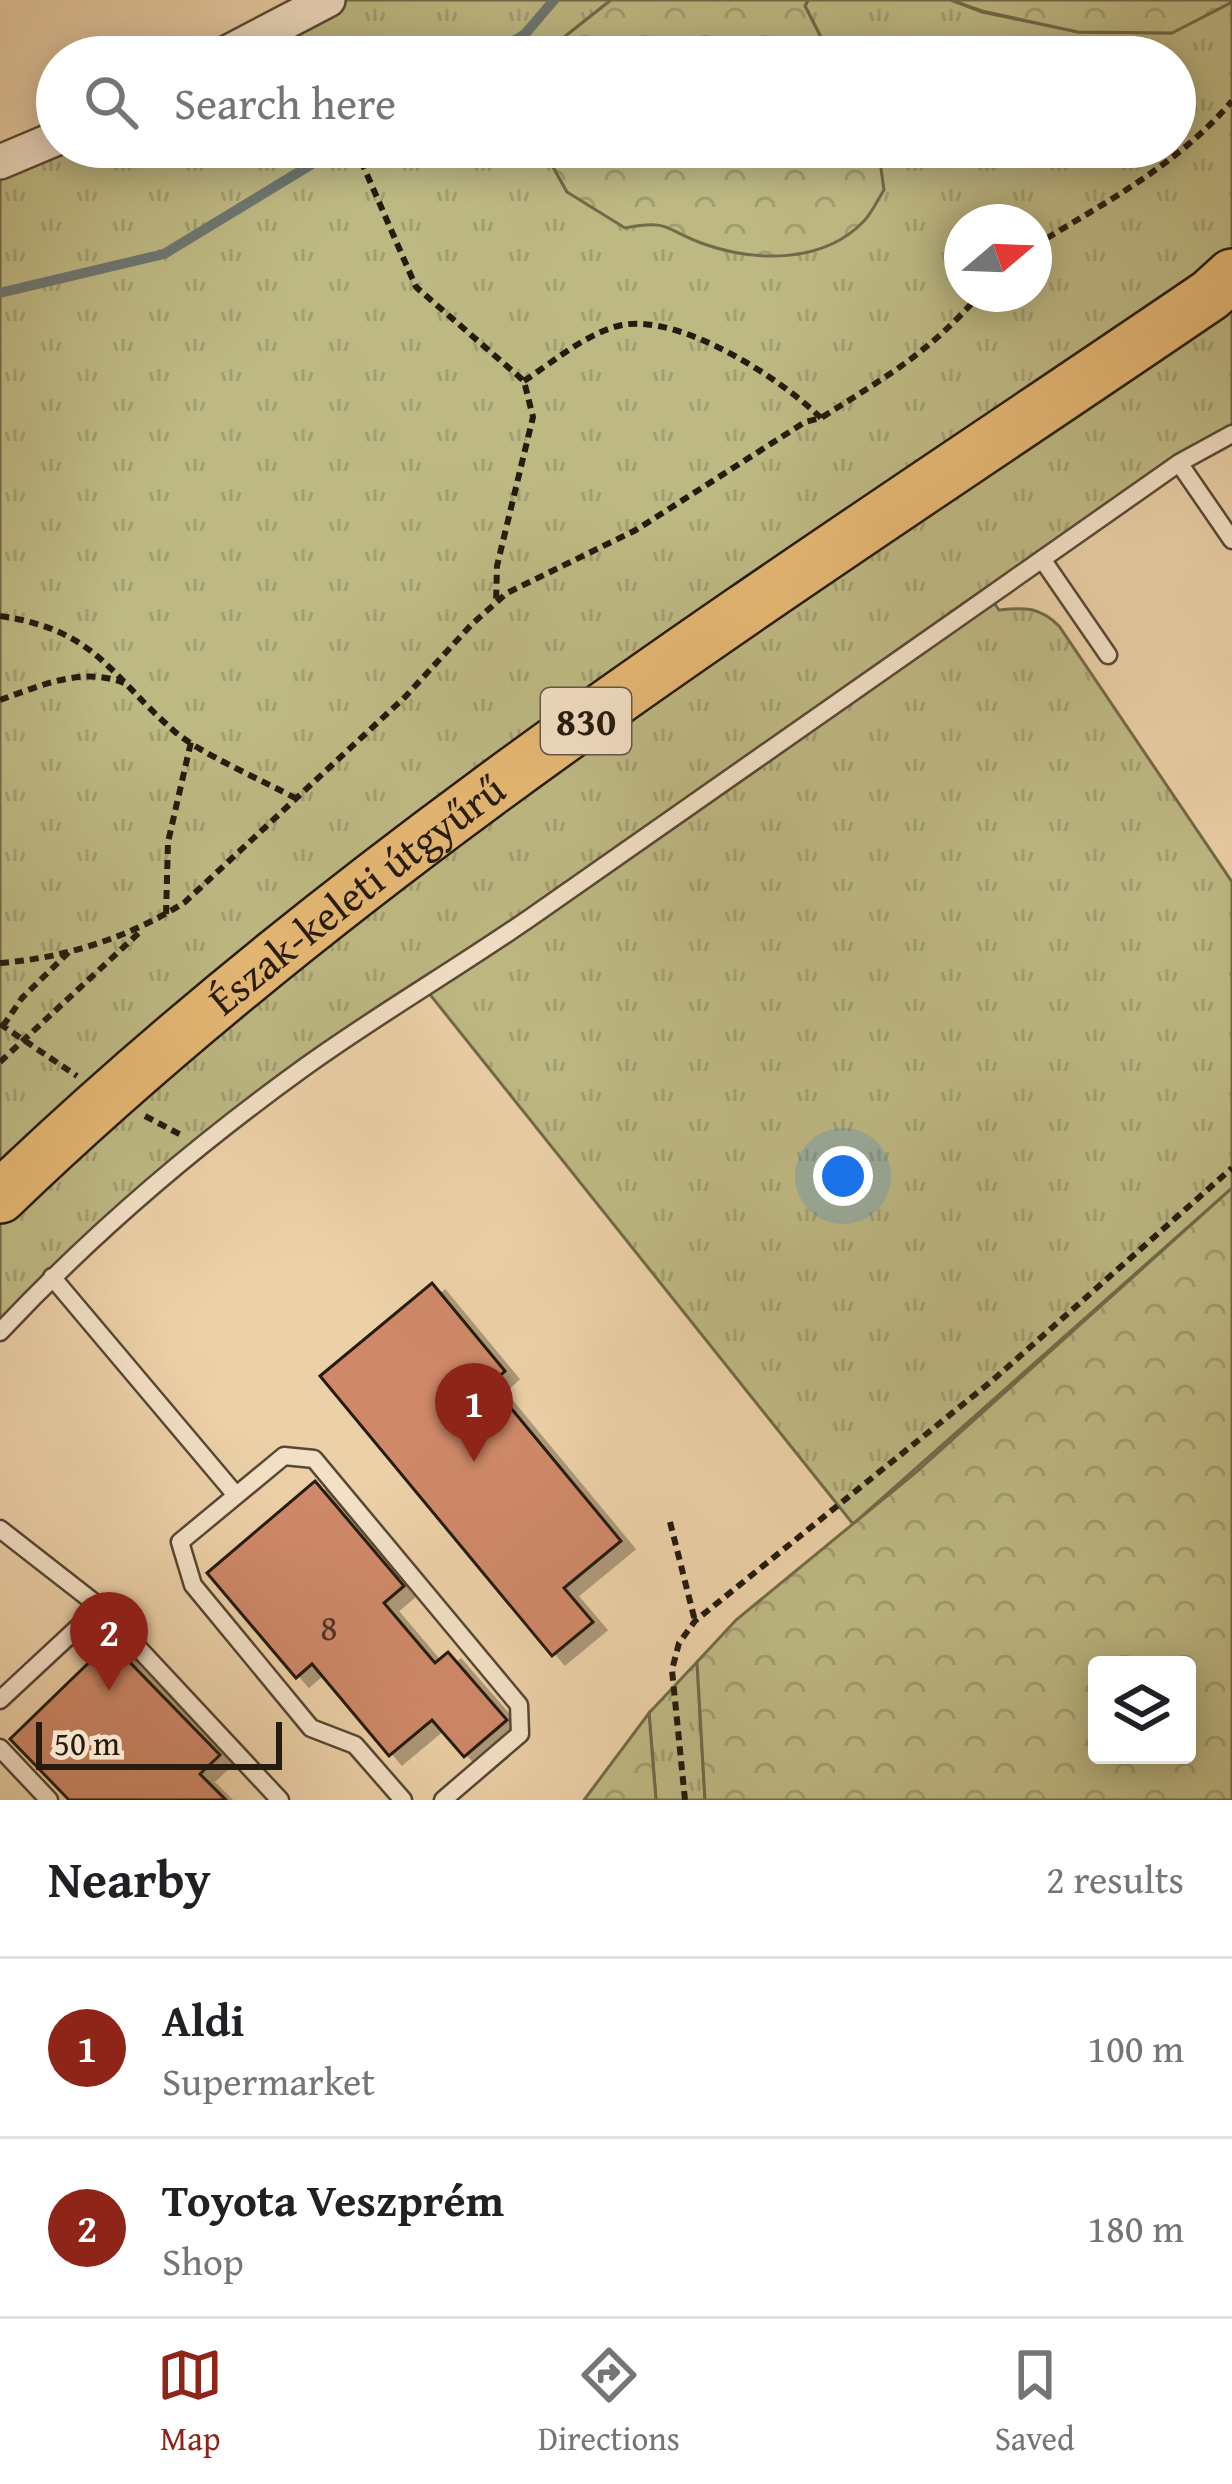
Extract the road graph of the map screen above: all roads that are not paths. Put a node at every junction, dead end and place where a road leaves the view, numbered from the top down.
1 (328, 0) edge
2 (259, 36) edge
3 (36, 147) edge
4 (0, 162) edge
5 (1225, 285) edge
6 (1232, 434) edge
7 (1179, 464) junction
8 (1232, 541) edge
9 (1042, 559) junction
10 (1108, 655) dead end
11 (0, 1198) edge
12 (52, 1276) junction
13 (0, 1332) edge
14 (235, 1494) junction
15 (1, 1532) edge
16 (100, 1607) junction
17 (0, 1700) edge
18 (0, 1748) edge
19 (49, 1800) edge
20 (280, 1800) edge
21 (403, 1800) edge
22 (443, 1800) edge

1 - 2 street
3 - 4 street
5 - 11 main road, Észak-keleti útgyűrű / 830
6 - 7 lane
7 - 8 lane
7 - 9 lane
9 - 10 lane
9 - 12 lane
12 - 13 lane
12 - 14 lane
14 - 21 lane
14 - 22 lane
15 - 16 lane
16 - 17 lane
16 - 20 lane
18 - 19 lane

